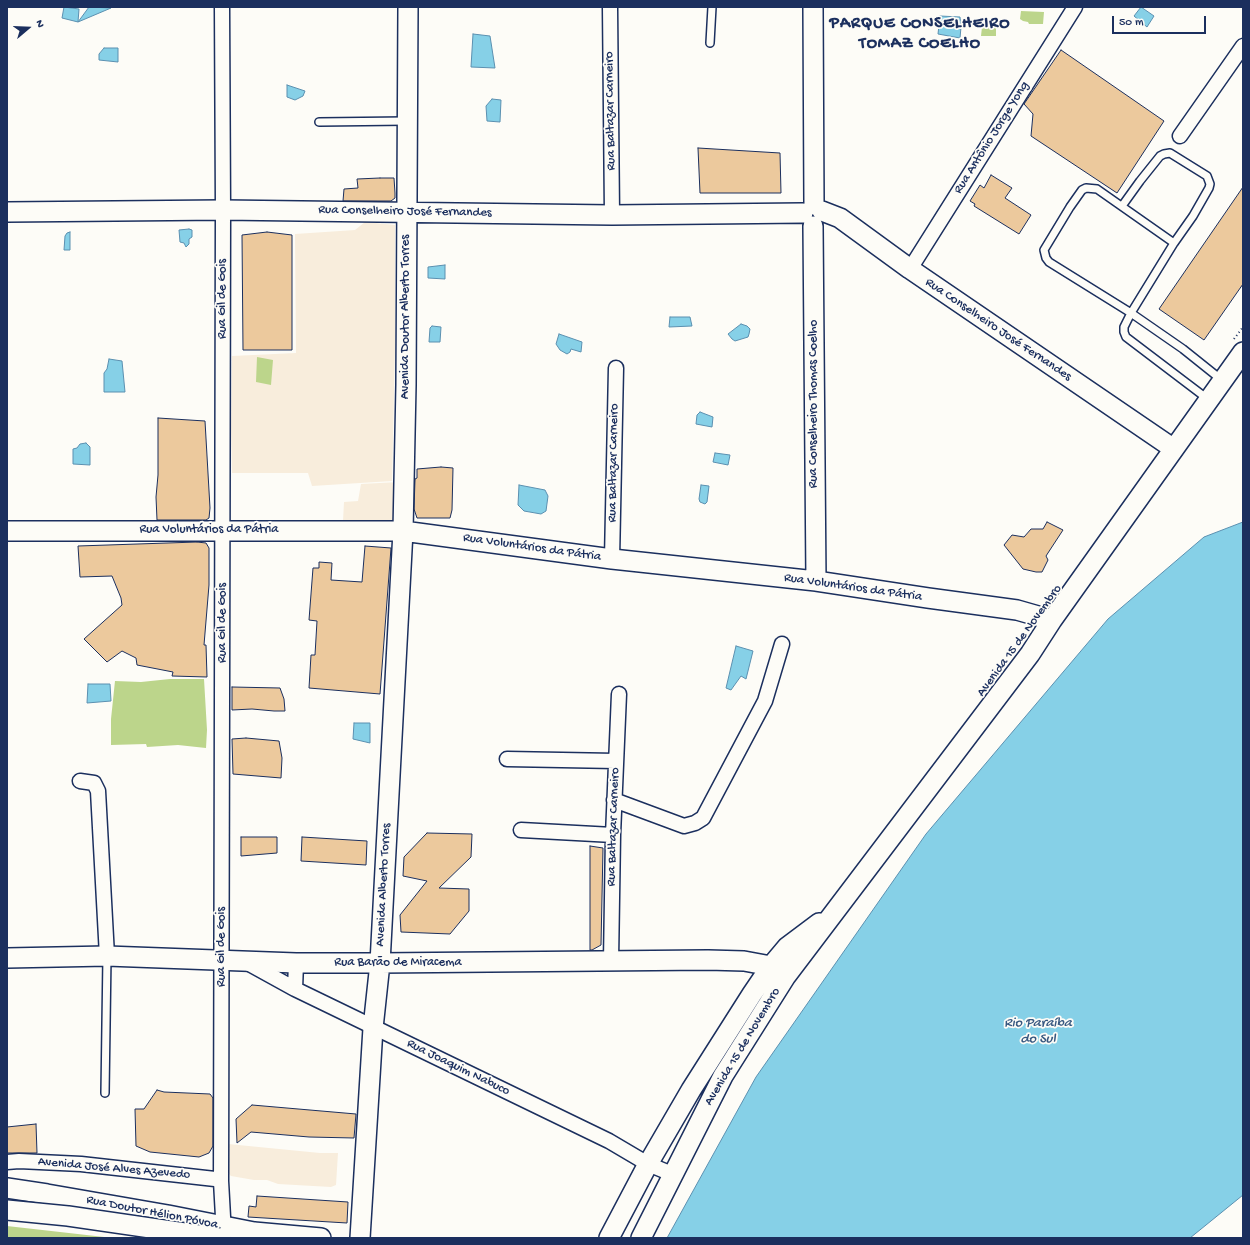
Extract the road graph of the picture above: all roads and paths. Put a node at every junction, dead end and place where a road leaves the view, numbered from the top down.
1 (222, 7) edge
2 (408, 7) edge
3 (610, 7) edge
4 (712, 7) edge
5 (813, 7) edge
6 (1075, 7) edge
7 (710, 43) dead end
8 (1243, 46) edge
9 (407, 121) junction
10 (319, 122) dead end
11 (1180, 136) dead end
12 (1122, 206) junction
13 (223, 210) junction
14 (7, 212) edge
15 (407, 212) junction
16 (813, 214) junction
17 (612, 215) junction
18 (1174, 243) junction
19 (910, 270) junction
20 (1131, 313) junction
21 (1243, 327) edge
22 (1238, 346) edge
23 (616, 368) dead end
24 (1223, 381) junction
25 (1209, 400) junction
26 (1174, 449) junction
27 (222, 530) junction
28 (7, 531) edge
29 (403, 531) junction
30 (612, 559) junction
31 (816, 581) junction
32 (1052, 620) junction
33 (782, 644) dead end
34 (619, 694) dead end
35 (507, 759) dead end
36 (616, 761) junction
37 (80, 781) dead end
38 (614, 800) junction
39 (520, 830) dead end
40 (613, 835) junction
41 (107, 956) junction
42 (7, 958) edge
43 (222, 960) junction
44 (244, 961) junction
45 (611, 961) junction
46 (296, 963) junction
47 (380, 963) junction
48 (779, 971) junction
49 (295, 989) junction
50 (374, 1028) junction
51 (104, 1093) dead end
52 (7, 1162) edge
53 (648, 1164) junction
54 (672, 1174) junction
55 (221, 1181) junction
56 (7, 1188) edge
57 (7, 1210) edge
58 (168, 1215) junction
59 (222, 1234) edge
60 (608, 1237) edge
61 (177, 1238) edge
62 (321, 1238) edge
63 (360, 1238) edge
64 (641, 1238) edge

1 - 13 street, Rua Gil de Gois
2 - 9 main road, Avenida Doutor Alberto Torres
3 - 17 street, Rua Baltazar Carneiro
4 - 7 lane
5 - 16 main road, Rua Conselheiro Thomas Coelho
6 - 19 street, Rua Antônio Jorge Yong
8 - 11 street
9 - 10 lane
9 - 15 main road, Avenida Doutor Alberto Torres
12 - 18 lane
12 - 18 lane
12 - 20 lane
13 - 14 main road, Rua Conselheiro José Fernandes
13 - 15 main road, Rua Conselheiro José Fernandes
13 - 27 street, Rua Gil de Gois
15 - 17 main road, Rua Conselheiro José Fernandes
15 - 29 main road, Avenida Doutor Alberto Torres
16 - 17 main road, Rua Conselheiro José Fernandes
16 - 19 main road, Rua Conselheiro José Fernandes
16 - 31 main road, Rua Conselheiro Thomas Coelho
18 - 20 lane
19 - 26 main road, Rua Conselheiro José Fernandes
20 - 24 lane
20 - 25 lane
21 - 22 path
22 - 24 main road, Avenida 15 de Novembro
23 - 30 street, Rua Baltazar Carneiro
24 - 25 main road, Avenida 15 de Novembro
25 - 26 main road, Avenida 15 de Novembro
26 - 32 main road, Avenida 15 de Novembro
27 - 28 main road, Rua Voluntários da Pátria
27 - 29 main road, Rua Voluntários da Pátria
27 - 43 street, Rua Gil de Gois
29 - 30 main road, Rua Voluntários da Pátria
29 - 47 main road, Avenida Alberto Torres
30 - 31 main road, Rua Voluntários da Pátria
31 - 32 main road, Rua Voluntários da Pátria
32 - 48 main road, Avenida 15 de Novembro
33 - 38 street
34 - 36 street, Rua Baltazar Carneiro
35 - 36 street
36 - 38 street, Rua Baltazar Carneiro
37 - 41 street
38 - 40 street, Rua Baltazar Carneiro
39 - 40 street
40 - 45 street, Rua Baltazar Carneiro
41 - 42 main road, Rua Barão de Miracema
41 - 43 main road, Rua Barão de Miracema
41 - 51 lane
43 - 44 main road, Rua Barão de Miracema
43 - 55 street, Rua Gil de Gois
44 - 46 main road, Rua Barão de Miracema
44 - 49 street, Rua Joaquim Nabuco
45 - 47 main road, Rua Barão de Miracema
45 - 48 main road, Rua Barão de Miracema
46 - 47 main road, Rua Barão de Miracema
46 - 49 street
47 - 50 main road, Avenida Alberto Torres
48 - 53 main road, Avenida 15 de Novembro
48 - 54 main road, Avenida 15 de Novembro
49 - 50 street, Rua Joaquim Nabuco
50 - 53 street, Rua Joaquim Nabuco
50 - 63 main road, Avenida Alberto Torres
52 - 55 street, Avenida José Alves Azevedo
53 - 54 street, Rua Joaquim Nabuco
53 - 60 main road, Avenida 15 de Novembro
54 - 64 main road, Avenida 15 de Novembro
55 - 59 street, Rua Gil de Gois
56 - 58 main road, Rua Doutor Hélion Póvoa
57 - 59 main road, bridge
58 - 59 main road, Rua Doutor Hélion Póvoa
58 - 61 main road
59 - 62 main road, Rua Doutor Hélion Póvoa

